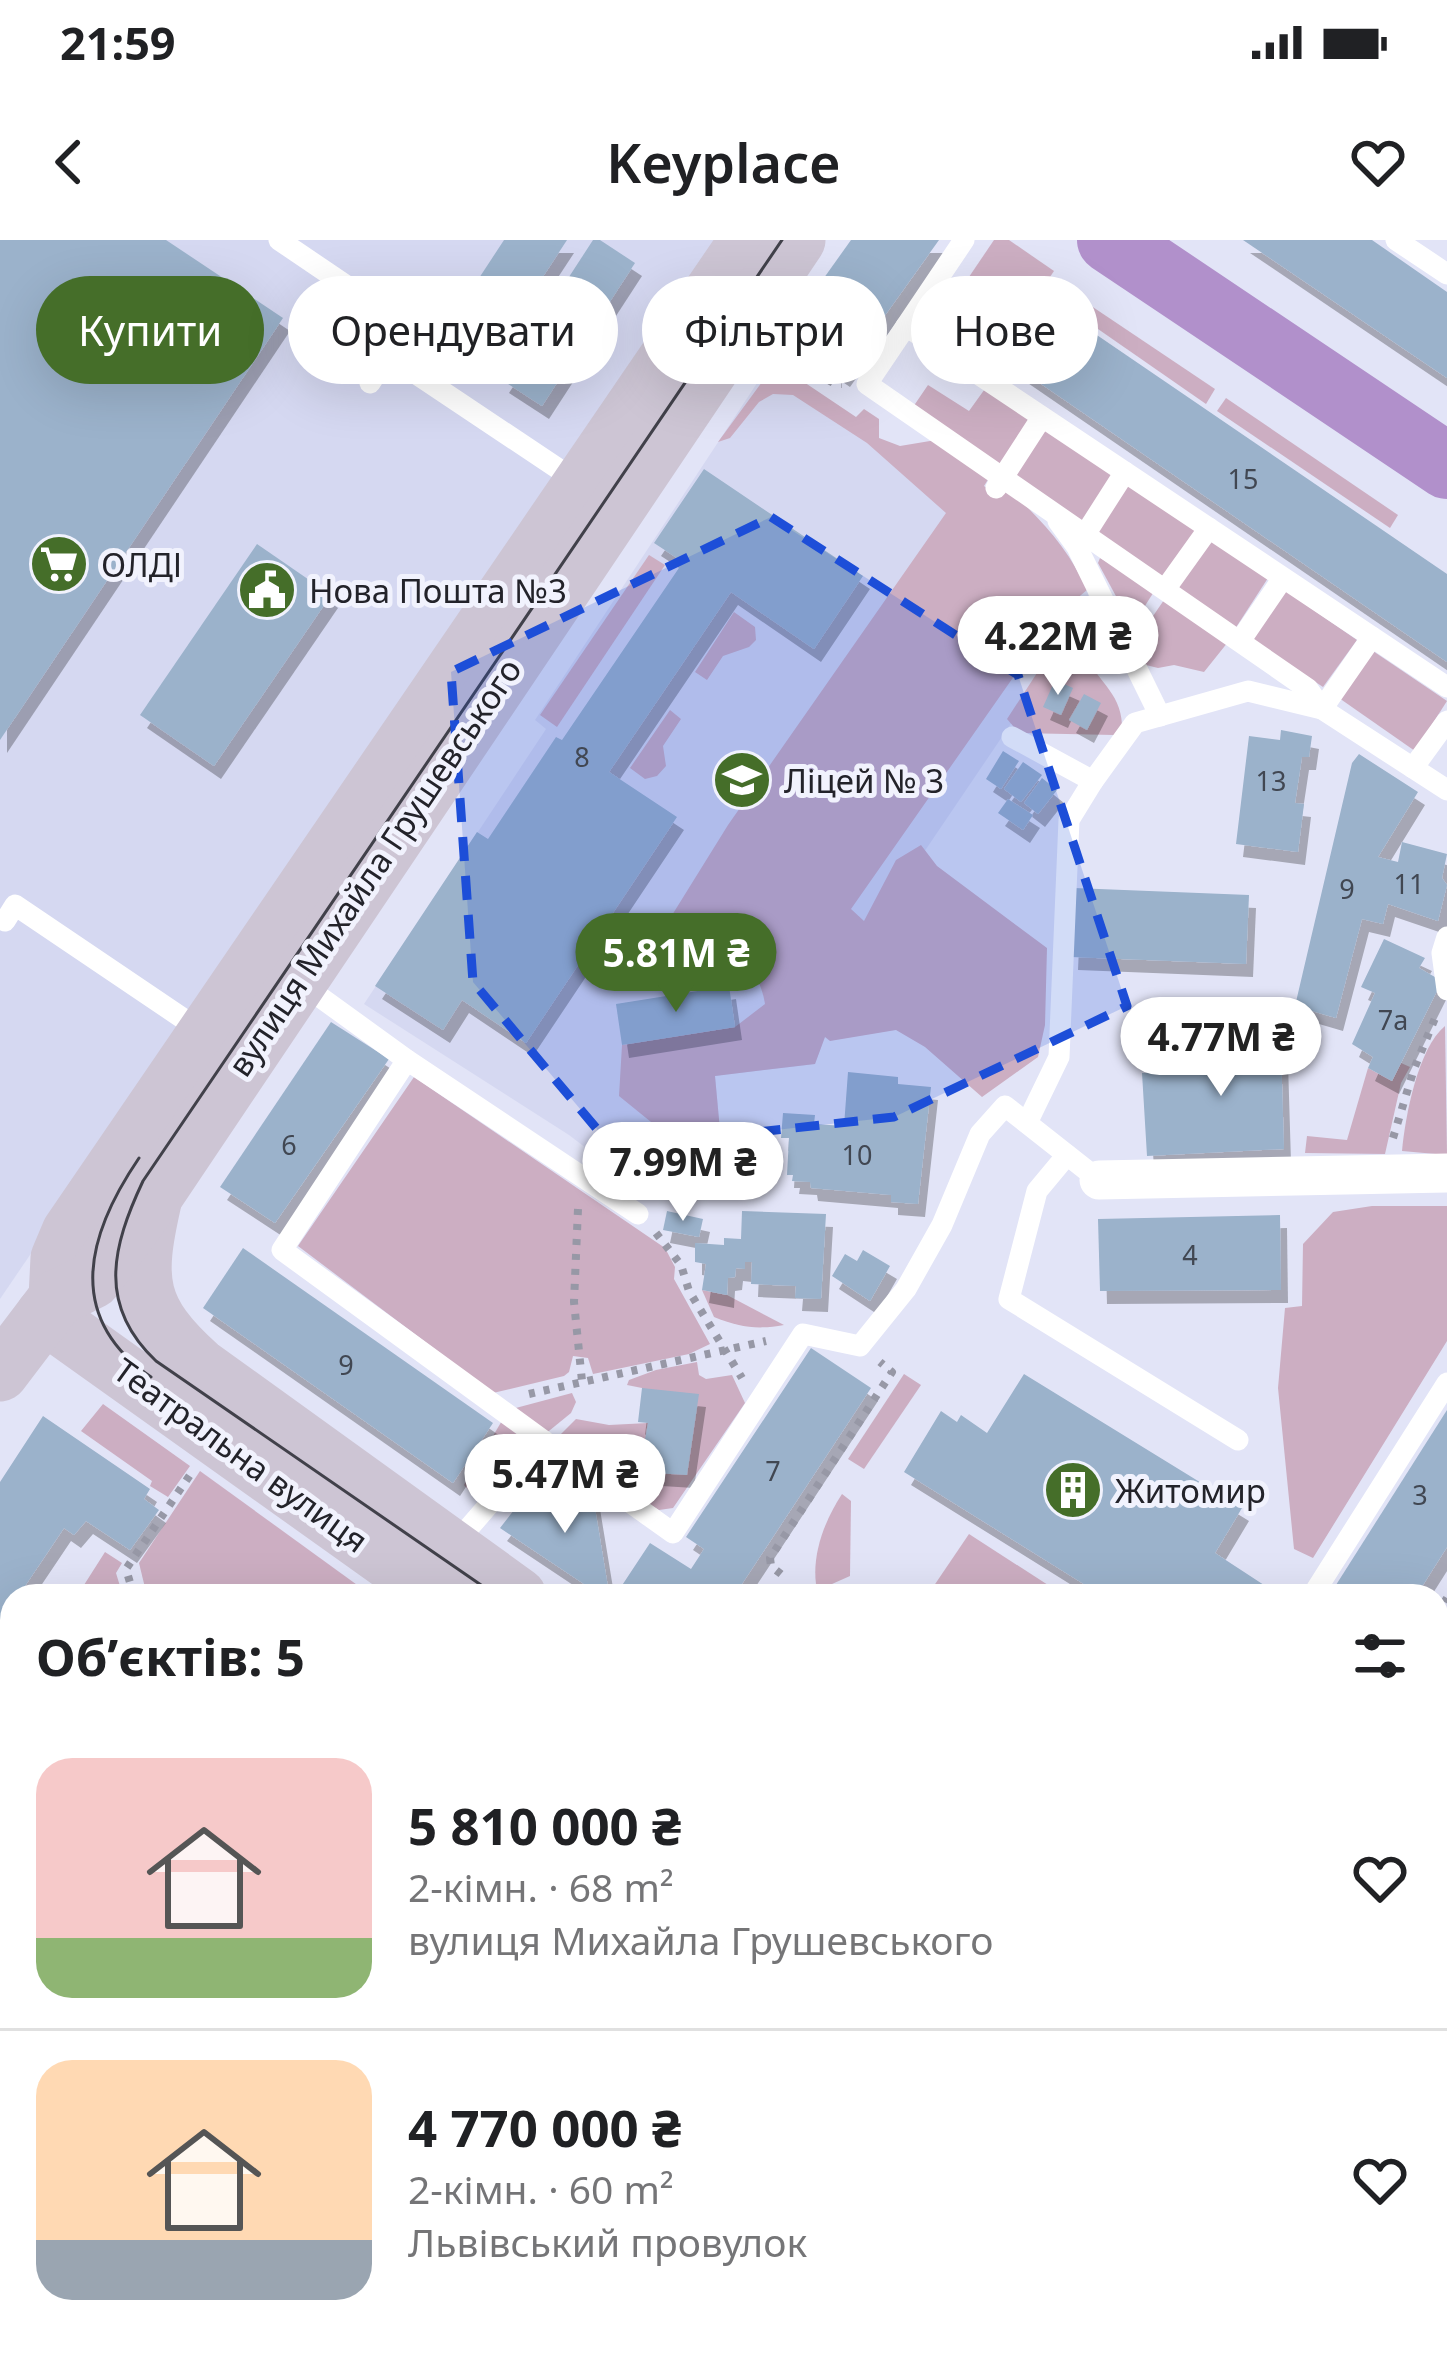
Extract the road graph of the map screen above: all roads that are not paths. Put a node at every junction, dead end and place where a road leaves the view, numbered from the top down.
1 (279, 240) edge
2 (748, 240) edge
3 (797, 240) edge
4 (964, 240) edge
5 (1110, 240) edge
6 (1396, 240) edge
7 (1447, 274) edge
8 (332, 276) edge
9 (906, 326) junction
10 (432, 384) edge
11 (1042, 416) junction
12 (1447, 466) edge
13 (1125, 472) junction
14 (1000, 482) junction
15 (582, 484) junction
16 (1047, 506) junction
17 (1209, 528) junction
18 (1086, 533) junction
19 (1283, 578) junction
20 (1166, 588) junction
21 (1372, 637) junction
22 (1240, 641) junction
23 (1447, 687) edge
24 (1322, 709) junction
25 (1160, 716) junction
26 (1447, 721) edge
27 (1012, 737) dead end
28 (1413, 768) junction
29 (1093, 781) junction
30 (1447, 790) edge
31 (15, 905) dead end
32 (1447, 937) edge
33 (296, 980) junction
34 (1447, 990) edge
35 (207, 1035) junction
36 (407, 1060) junction
37 (1027, 1123) junction
38 (1067, 1155) junction
39 (1447, 1173) edge
40 (1099, 1180) joint
41 (155, 1196) junction
42 (638, 1214) road end
43 (51, 1306) junction
44 (0, 1373) edge
45 (1447, 1383) edge
46 (1238, 1440) dead end
47 (544, 1441) junction
48 (440, 1583) edge
49 (1320, 1584) edge

1 - 8 lane
2 - 15 main road, вулиця Михайла Грушевського
3 - 33 main road, вулиця Михайла Грушевського
4 - 9 lane
5 - 12 highway
6 - 7 lane
9 - 11 lane
9 - 14 lane
10 - 15 lane
11 - 13 lane
11 - 14 lane
13 - 17 lane
13 - 18 lane
14 - 16 lane
15 - 35 main road, вулиця Михайла Грушевського
16 - 18 lane
16 - 25 lane
17 - 19 lane
17 - 20 lane
18 - 20 lane
19 - 21 lane
19 - 22 lane
20 - 22 lane
21 - 23 lane
21 - 24 lane
22 - 24 lane
24 - 25 lane
24 - 28 lane
25 - 29 lane
26 - 28 lane
27 - 29 lane
28 - 30 lane
29 - 37 lane
31 - 35 lane
32 - 34 lane
33 - 36 lane
33 - 41 main road, вулиця Михайла Грушевського
35 - 43 main road, вулиця Михайла Грушевського
36 - 42 lane
36 - 47 lane
37 - 38 lane
37 - 47 lane
38 - 40 lane
38 - 46 lane
39 - 40 street
41 - 43 main road, вулиця Михайла Грушевського
41 - 48 main road, Театральна вулиця
43 - 44 main road, вулиця Михайла Грушевського
43 - 48 main road, Театральна вулиця
45 - 49 lane
47 - 48 lane

